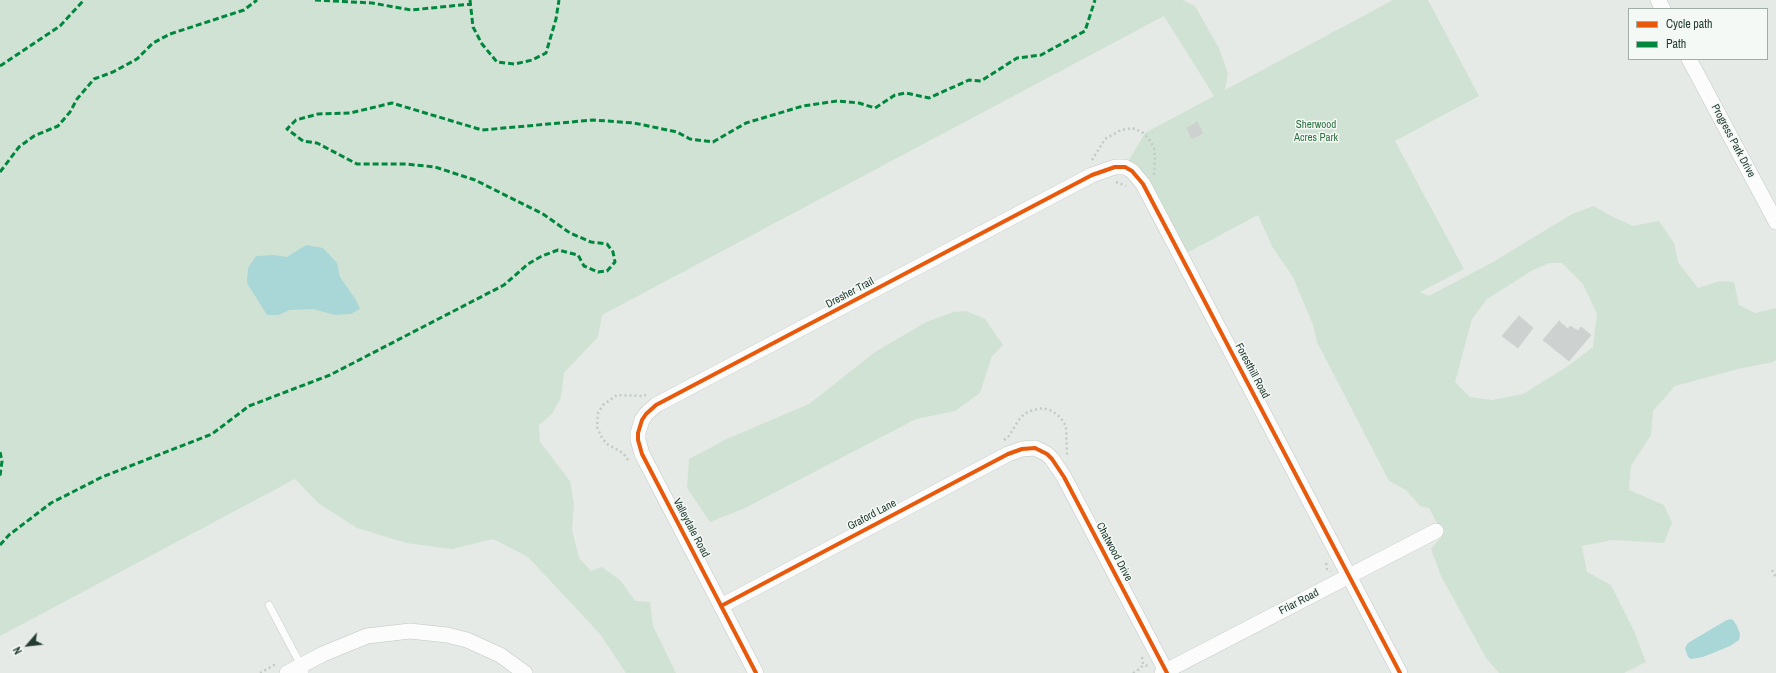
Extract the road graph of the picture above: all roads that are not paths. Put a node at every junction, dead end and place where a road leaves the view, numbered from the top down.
1 (1691, 60) edge
2 (1039, 203) joint
3 (1776, 222) edge
4 (670, 398) joint
5 (1034, 448) joint
6 (1436, 531) dead end
7 (1350, 576) junction
8 (269, 605) dead end
9 (721, 606) junction
10 (303, 669) edge
11 (1165, 672) edge
12 (287, 673) edge
13 (526, 673) edge
14 (756, 673) edge
15 (1400, 673) edge

1 - 3 street, Progress Park Drive
2 - 4 street, Dresher Trail
2 - 7 street, Foresthill Road
4 - 9 street, Valleydale Road
5 - 9 street, Graford Lane
5 - 11 street, Chatwood Drive
6 - 7 street, Friar Road
7 - 11 street, Friar Road
7 - 15 street, Foresthill Road
8 - 10 lane
9 - 14 street, Valleydale Road
10 - 12 street
10 - 13 street

